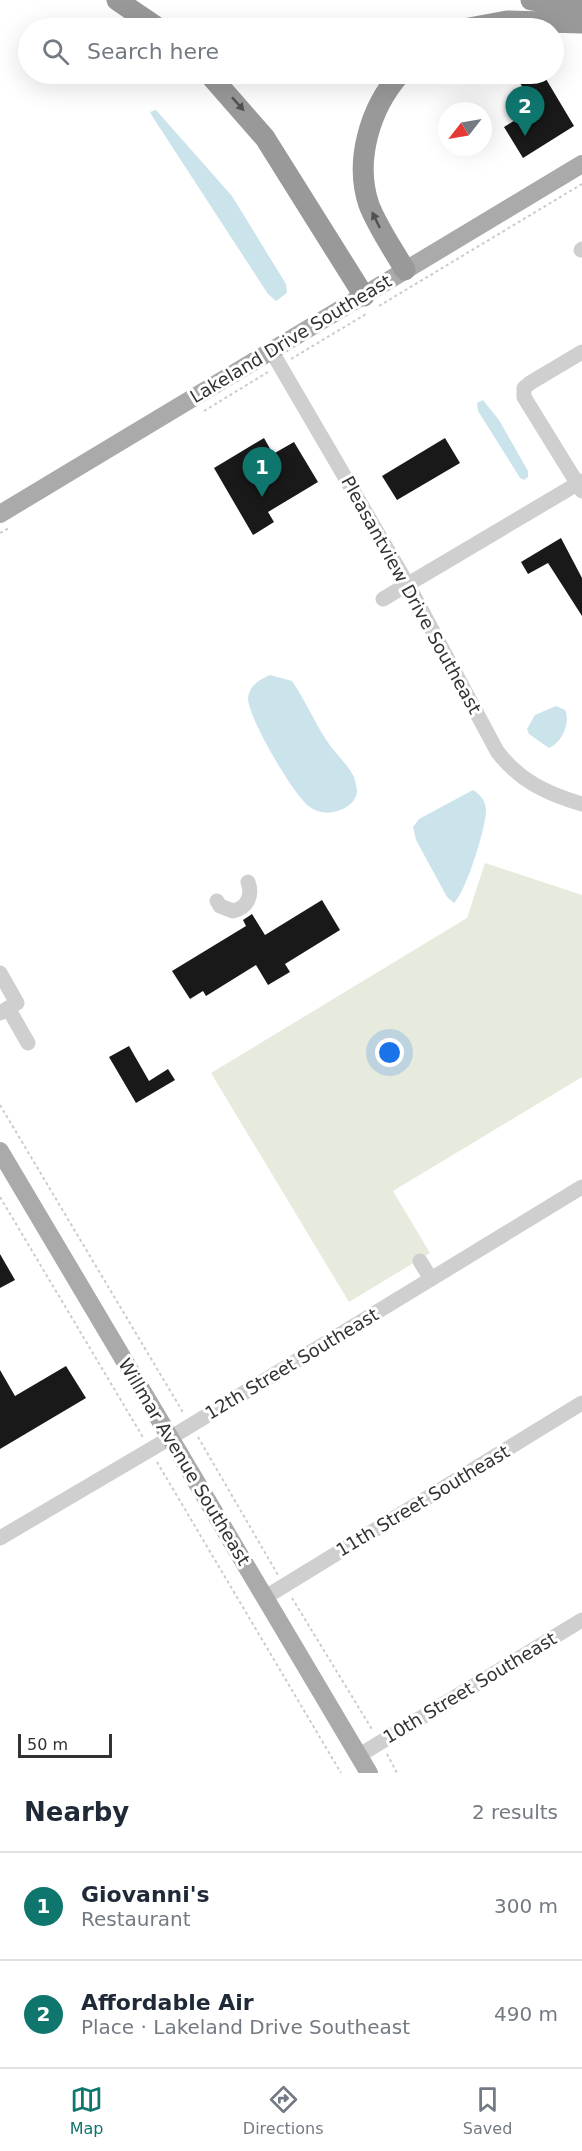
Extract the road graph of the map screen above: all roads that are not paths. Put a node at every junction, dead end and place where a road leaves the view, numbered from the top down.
1 (117, 0) edge
2 (531, 0) edge
3 (582, 8) edge
4 (143, 18) edge
5 (564, 23) edge
6 (582, 23) edge
7 (219, 84) edge
8 (393, 84) edge
9 (582, 164) edge
10 (405, 270) junction
11 (364, 296) junction
12 (272, 352) junction
13 (582, 352) edge
14 (580, 485) edge
15 (0, 514) edge
16 (408, 585) junction
17 (383, 599) dead end
18 (582, 804) edge
19 (248, 882) dead end
20 (217, 901) dead end
21 (0, 973) edge
22 (4, 1011) edge
23 (28, 1043) dead end
24 (0, 1151) edge
25 (582, 1186) edge
26 (420, 1261) dead end
27 (431, 1279) junction
28 (582, 1403) edge
29 (170, 1438) junction
30 (0, 1538) edge
31 (264, 1598) junction
32 (582, 1620) edge
33 (358, 1756) junction
34 (369, 1773) edge

1 - 4 highway
2 - 3 highway
5 - 6 highway
7 -> 11 highway
10 -> 8 highway
9 - 10 main road, Lakeland Drive Southeast
10 - 11 main road, Lakeland Drive Southeast
11 - 12 main road, Lakeland Drive Southeast
12 - 15 main road, Lakeland Drive Southeast
12 - 16 street, Pleasantview Drive Southeast
13 - 14 street
14 - 16 street
16 - 17 street
16 - 18 street, Pleasantview Drive Southeast
19 - 20 street
21 - 22 street
22 - 23 street
24 - 29 main road, Willmar Avenue Southeast
25 - 27 street, 12th Street Southeast
26 - 27 street
27 - 29 street, 12th Street Southeast
28 - 31 street, 11th Street Southeast
29 - 30 street, 12th Street Southeast
29 - 31 main road, Willmar Avenue Southeast
31 - 33 main road, Willmar Avenue Southeast
32 - 33 street, 10th Street Southeast
33 - 34 main road, Willmar Avenue Southeast

